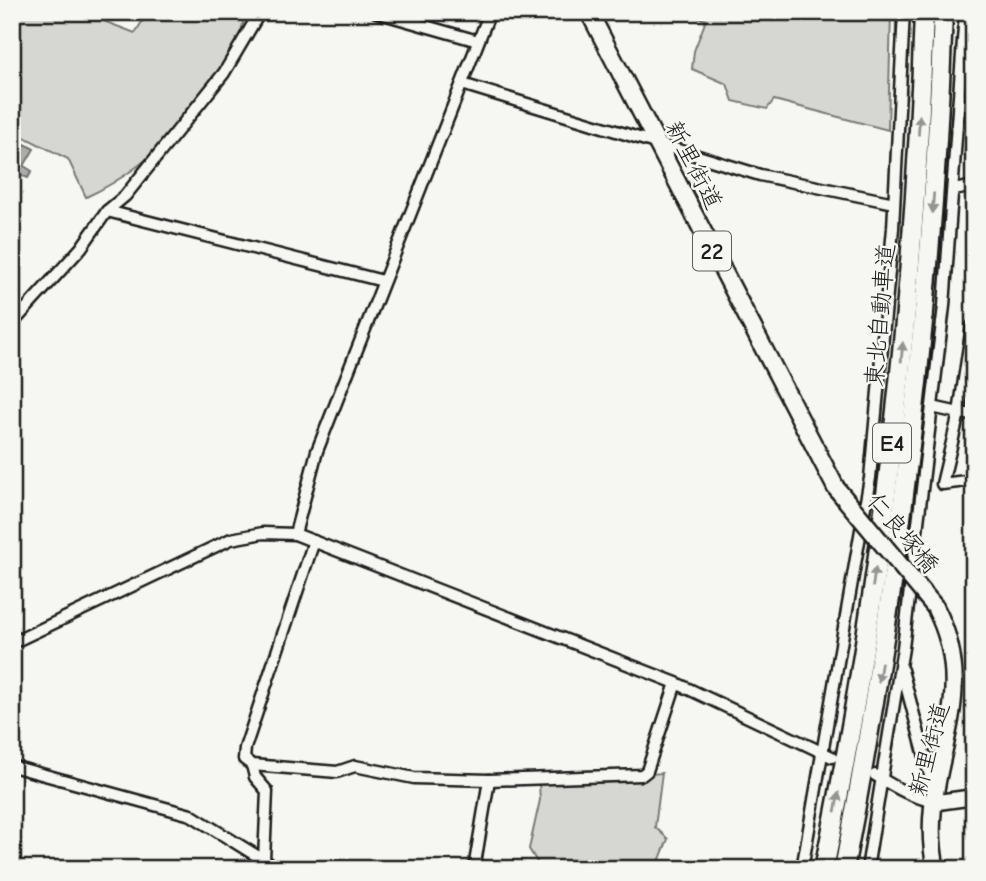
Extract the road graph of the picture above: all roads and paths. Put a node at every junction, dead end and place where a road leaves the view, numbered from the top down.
1 (260, 12) edge
2 (376, 12) edge
3 (490, 12) edge
4 (589, 12) edge
5 (904, 12) edge
6 (923, 12) edge
7 (943, 12) edge
8 (965, 12) edge
9 (478, 41) junction
10 (462, 84) junction
11 (657, 144) junction
12 (964, 188) edge
13 (894, 202) junction
14 (107, 211) junction
15 (383, 281) junction
16 (12, 324) edge
17 (972, 326) edge
18 (932, 407) junction
19 (959, 413) junction
20 (974, 415) edge
21 (974, 480) edge
22 (836, 488) joint
23 (295, 534) junction
24 (314, 541) junction
25 (935, 607) joint
26 (12, 643) edge
27 (901, 666) junction
28 (676, 683) junction
29 (827, 755) junction
30 (252, 765) junction
31 (12, 766) edge
32 (879, 778) junction
33 (489, 780) junction
34 (974, 797) edge
35 (938, 802) junction
36 (264, 860) junction
37 (278, 869) edge
38 (474, 869) edge
39 (802, 869) edge
40 (824, 869) edge
41 (844, 869) edge
42 (867, 869) edge
43 (936, 869) edge

1 - 14 street
2 - 9 street
3 - 9 street
4 - 11 main road, 新里街道 / 22
5 - 13 street
40 -> 6 highway, 東北自動車道 / E4
7 -> 41 highway, 東北自動車道 / E4
8 - 12 street
9 - 10 street
10 - 11 street
10 - 15 street
11 - 13 street
11 - 22 main road, 新里街道 / 22
12 - 18 street
13 - 29 street
14 - 15 street
14 - 16 street
15 - 23 street
17 - 19 street
18 - 19 street
18 - 27 street
19 - 20 street
19 - 21 street
22 - 25 main road, 仁良塚橋 / 22, bridge
23 - 24 street
23 - 26 street
24 - 28 street
24 - 30 street
25 - 35 main road, 新里街道 / 22
27 - 32 street
27 - 35 street
28 - 29 street
28 - 33 street
29 - 39 street
30 - 33 street
30 - 36 street
31 - 36 street
32 - 35 street
32 - 42 street
33 - 38 street
34 - 35 street
35 - 43 main road, 新里街道 / 22
36 - 37 street

